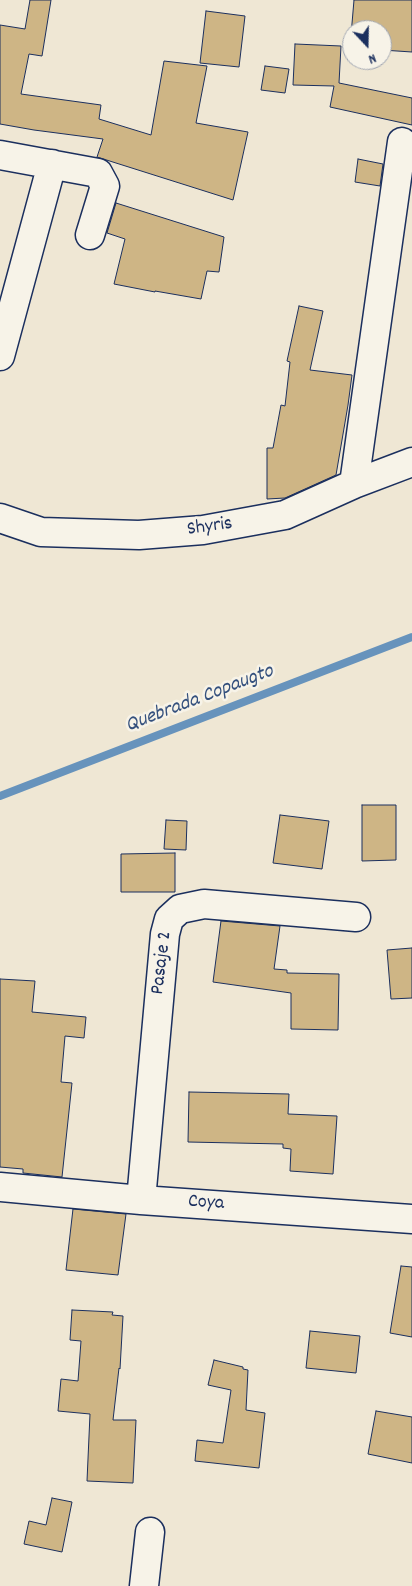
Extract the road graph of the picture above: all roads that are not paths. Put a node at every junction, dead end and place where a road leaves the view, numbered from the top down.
1 (402, 142) dead end
2 (0, 155) edge
3 (52, 164) junction
4 (90, 235) dead end
5 (0, 356) edge
6 (412, 462) edge
7 (354, 484) junction
8 (0, 518) edge
9 (356, 917) dead end
10 (0, 1187) edge
11 (141, 1200) junction
12 (412, 1219) edge
13 (150, 1532) dead end
14 (144, 1586) edge

1 - 7 street
2 - 3 street
3 - 4 street
3 - 5 street
6 - 7 street, Shyris
7 - 8 street, Shyris
9 - 11 street, Pasaje 2
10 - 11 street, Coya
11 - 12 street, Coya
13 - 14 street

